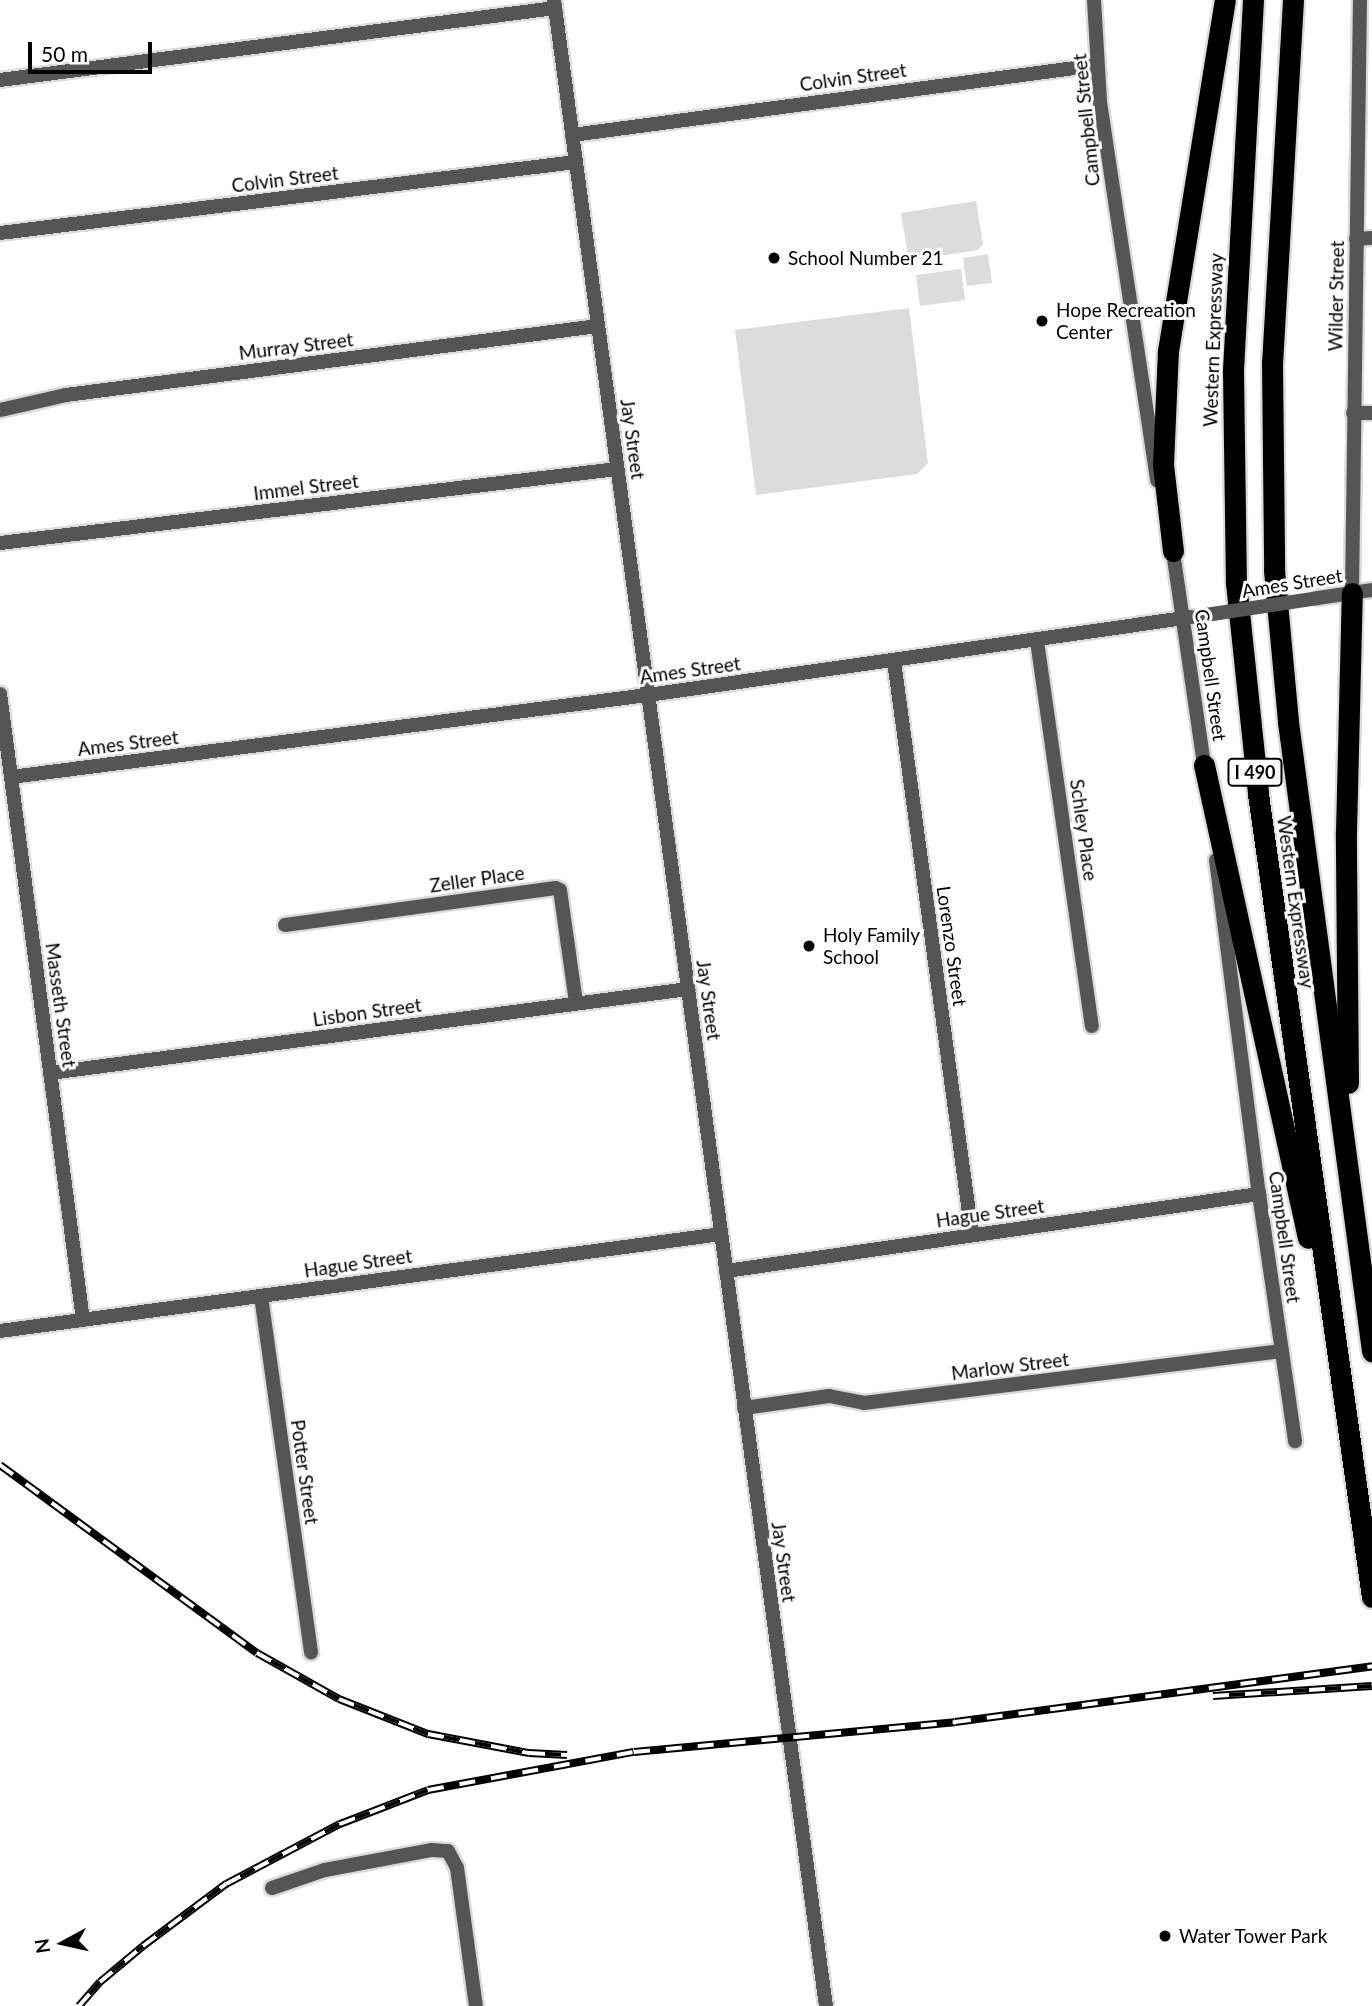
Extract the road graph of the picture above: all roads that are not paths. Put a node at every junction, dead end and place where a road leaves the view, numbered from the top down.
1 (1094, 0) edge
2 (1225, 0) edge
3 (1253, 0) edge
4 (1293, 0) edge
5 (554, 4) edge
6 (1364, 6) edge
7 (1097, 65) junction
8 (0, 80) edge
9 (572, 135) junction
10 (576, 162) junction
11 (0, 233) edge
12 (1372, 238) edge
13 (1356, 239) junction
14 (598, 326) junction
15 (0, 410) edge
16 (1372, 412) edge
17 (1353, 413) junction
18 (617, 469) junction
19 (0, 543) edge
20 (1173, 551) junction
21 (1362, 592) edge
22 (1192, 617) junction
23 (1037, 640) junction
24 (894, 661) junction
25 (0, 694) edge
26 (648, 695) junction
27 (1204, 765) junction
28 (11, 777) junction
29 (285, 925) dead end
30 (688, 989) junction
31 (576, 1003) junction
32 (1092, 1026) dead end
33 (50, 1073) junction
34 (1259, 1194) junction
35 (721, 1234) junction
36 (972, 1236) junction
37 (1359, 1260) junction
38 (726, 1271) junction
39 (261, 1296) junction
40 (83, 1320) junction
41 (0, 1331) edge
42 (1372, 1351) edge
43 (1282, 1352) junction
44 (744, 1408) junction
45 (1346, 1419) junction
46 (1295, 1441) dead end
47 (1372, 1597) edge
48 (310, 1653) dead end
49 (272, 1888) dead end
50 (476, 2006) edge
51 (826, 2006) edge

1 - 7 street, Campbell Street
2 - 20 highway
3 - 45 highway, Western Expressway / I 490
4 - 37 highway, Western Expressway / I 490
5 - 8 street
5 - 9 street, Jay Street
6 - 13 street, Wilder Street
7 - 9 street, Colvin Street
7 - 20 street, Campbell Street
9 - 10 street, Jay Street
10 - 11 street, Colvin Street
10 - 14 street, Jay Street
12 - 13 street
13 - 17 street, Wilder Street
14 - 15 street, Murray Street
14 - 18 street, Jay Street
16 - 17 street
17 - 21 street, Wilder Street
18 - 19 street, Immel Street
18 - 26 street, Jay Street
20 - 22 street, Campbell Street
21 - 22 street, Ames Street, bridge
21 - 37 highway
22 - 23 street, Ames Street
22 - 27 street, Campbell Street
23 - 24 street, Ames Street
23 - 32 street, Schley Place
24 - 26 street, Ames Street
24 - 36 street, Lorenzo Street
25 - 28 street, Masseth Street
26 - 28 street, Ames Street
26 - 30 street, Jay Street
27 - 34 street, Campbell Street
27 - 45 highway
28 - 33 street, Masseth Street
29 - 31 street, Zeller Place
30 - 31 street, Lisbon Street
30 - 35 street, Jay Street
31 - 33 street, Lisbon Street
33 - 40 street, Masseth Street
34 - 36 street, Hague Street
34 - 43 street, Campbell Street
35 - 38 street, Jay Street
35 - 39 street, Hague Street
36 - 38 street, Hague Street
37 - 42 highway, Western Expressway / I 490
38 - 44 street, Jay Street
39 - 40 street, Hague Street
39 - 48 street, Potter Street
40 - 41 street, Hague Street
43 - 44 street, Marlow Street
43 - 46 street, Campbell Street
44 - 51 street, Jay Street
45 - 47 highway, Western Expressway / I 490
49 - 50 street

